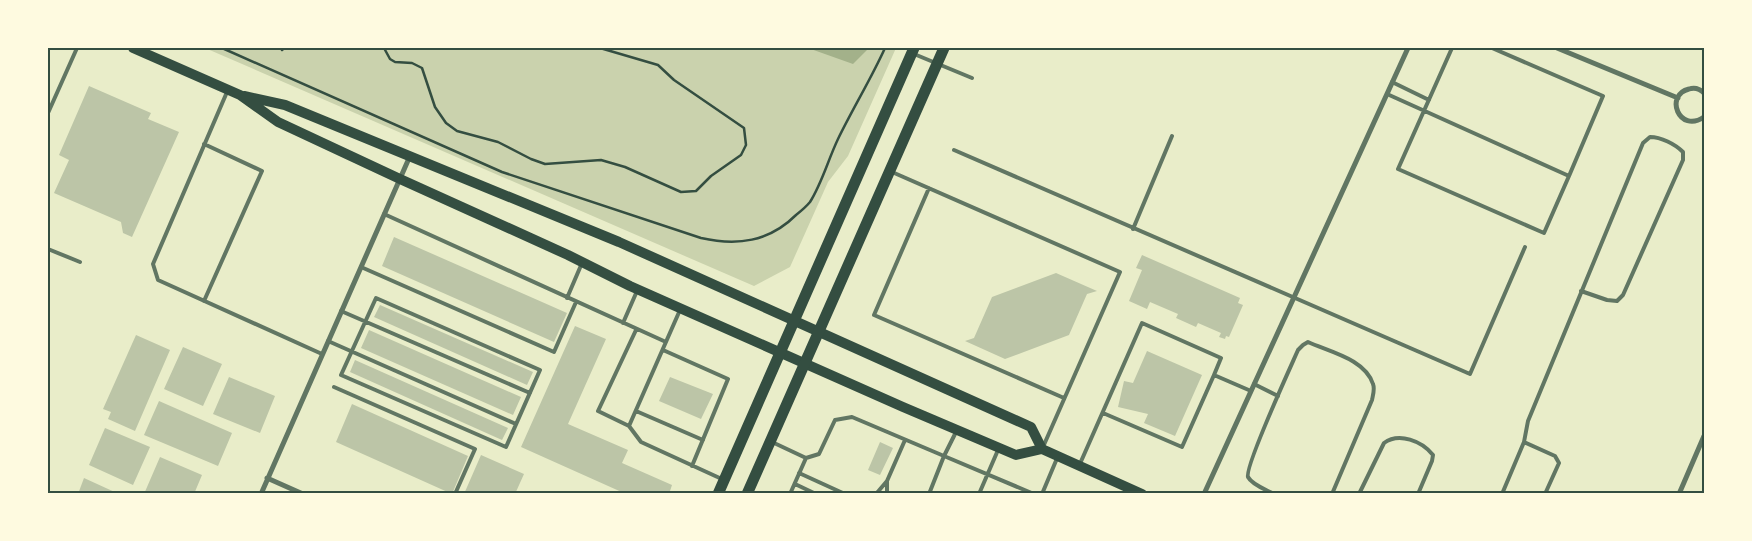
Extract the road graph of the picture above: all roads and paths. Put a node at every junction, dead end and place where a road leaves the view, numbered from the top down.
1 (77, 48) edge
2 (133, 48) edge
3 (222, 48) edge
4 (384, 48) edge
5 (600, 48) edge
6 (885, 48) edge
7 (944, 48) edge
8 (1408, 48) edge
9 (1452, 48) edge
10 (1492, 48) edge
11 (1557, 48) edge
12 (913, 50) edge
13 (937, 64) junction
14 (972, 78) dead end
15 (1392, 82) junction
16 (228, 90) junction
17 (1704, 93) edge
18 (1387, 94) junction
19 (240, 95) junction
20 (1678, 98) junction
21 (1429, 100) junction
22 (1424, 111) junction
23 (48, 113) edge
24 (1704, 117) edge
25 (1172, 136) dead end
26 (204, 144) junction
27 (954, 150) dead end
28 (410, 156) junction
29 (890, 171) junction
30 (1570, 176) junction
31 (400, 179) junction
32 (929, 188) junction
33 (384, 214) junction
34 (1133, 229) junction
35 (1525, 247) dead end
36 (48, 248) edge
37 (80, 262) dead end
38 (582, 263) junction
39 (361, 267) junction
40 (638, 289) junction
41 (1581, 291) junction
42 (567, 298) junction
43 (1294, 298) junction
44 (204, 301) junction
45 (576, 302) junction
46 (681, 308) junction
47 (341, 311) junction
48 (794, 321) junction
49 (365, 322) junction
50 (623, 323) junction
51 (636, 330) junction
52 (818, 332) junction
53 (328, 340) junction
54 (666, 342) junction
55 (663, 350) junction
56 (352, 351) junction
57 (780, 352) junction
58 (322, 354) junction
59 (805, 363) junction
60 (1214, 375) junction
61 (1254, 384) junction
62 (334, 387) dead end
63 (1251, 391) junction
64 (530, 393) junction
65 (1278, 396) junction
66 (1064, 398) junction
67 (636, 411) junction
68 (1103, 413) junction
69 (516, 424) junction
70 (630, 426) junction
71 (957, 430) junction
72 (1704, 436) edge
73 (702, 440) junction
74 (905, 440) junction
75 (770, 441) junction
76 (1524, 442) junction
77 (999, 448) junction
78 (1042, 449) junction
79 (944, 456) junction
80 (1058, 456) junction
81 (806, 458) junction
82 (692, 466) junction
83 (1079, 466) junction
84 (799, 473) junction
85 (988, 474) junction
86 (267, 478) junction
87 (724, 480) junction
88 (887, 481) junction
89 (794, 484) junction
90 (261, 494) edge
91 (304, 494) edge
92 (456, 494) edge
93 (718, 494) edge
94 (747, 494) edge
95 (790, 494) edge
96 (816, 494) edge
97 (845, 494) edge
98 (876, 494) edge
99 (887, 494) edge
100 (929, 494) edge
101 (979, 494) edge
102 (1034, 494) edge
103 (1042, 494) edge
104 (1142, 494) edge
105 (1204, 494) edge
106 (1274, 494) edge
107 (1332, 494) edge
108 (1359, 494) edge
109 (1418, 494) edge
110 (1502, 494) edge
111 (1546, 494) edge
112 (1679, 494) edge

1 - 23 lane
2 - 16 main road
3 - 6 path
4 - 5 path
7 - 13 main road
8 - 15 street
9 - 21 lane
10 - 30 lane
11 - 20 street
12 - 13 lane
12 - 48 main road
13 - 14 lane
13 - 29 main road
15 - 18 street
15 - 21 lane
16 - 19 main road
16 - 26 lane
17 - 20 street
18 - 22 lane
18 - 43 street
19 - 28 main road
19 - 31 main road
20 - 24 street
21 - 22 lane
22 - 30 lane
22 - 30 lane
25 - 34 lane
26 - 44 lane
26 - 44 lane
27 - 34 lane
28 - 31 street
28 - 48 main road
29 - 32 lane
29 - 52 main road
31 - 33 street
31 - 38 main road
32 - 66 lane
32 - 66 lane
33 - 39 street
33 - 42 lane
34 - 43 lane
35 - 43 lane
36 - 37 lane
38 - 40 main road
38 - 42 lane
39 - 45 lane
39 - 47 street
40 - 46 main road
40 - 50 lane
41 - 41 lane
41 - 76 lane
42 - 45 lane
43 - 61 street
44 - 58 lane
45 - 50 lane
46 - 54 lane
46 - 57 main road
47 - 49 lane
47 - 53 street
48 - 52 main road
48 - 57 main road
49 - 56 lane
49 - 64 lane
49 - 64 lane
50 - 51 lane
51 - 54 lane
51 - 70 lane
52 - 59 main road
52 - 78 main road
53 - 56 lane
53 - 58 street
54 - 55 lane
55 - 67 lane
55 - 73 lane
56 - 69 lane
56 - 69 lane
57 - 59 main road
57 - 87 main road
58 - 86 street
59 - 71 main road
59 - 75 main road
60 - 63 lane
60 - 68 lane
60 - 68 lane
61 - 63 street
61 - 65 lane
62 - 92 lane
63 - 105 street
64 - 69 lane
65 - 106 lane
65 - 107 lane
66 - 78 lane
67 - 70 lane
67 - 73 lane
68 - 83 lane
70 - 82 lane
71 - 77 main road
71 - 79 lane
72 - 112 street
73 - 82 lane
74 - 79 lane
74 - 81 lane
74 - 88 lane
75 - 81 lane
75 - 94 main road
76 - 110 lane
76 - 111 lane
77 - 78 main road
77 - 85 lane
78 - 80 main road
79 - 85 lane
79 - 100 lane
80 - 83 main road
80 - 103 lane
81 - 84 lane
82 - 87 lane
83 - 104 main road
84 - 89 lane
84 - 97 lane
85 - 101 lane
85 - 102 lane
86 - 90 street
86 - 91 street
87 - 93 main road
88 - 98 lane
88 - 99 lane
89 - 95 lane
89 - 96 lane
108 - 109 lane

